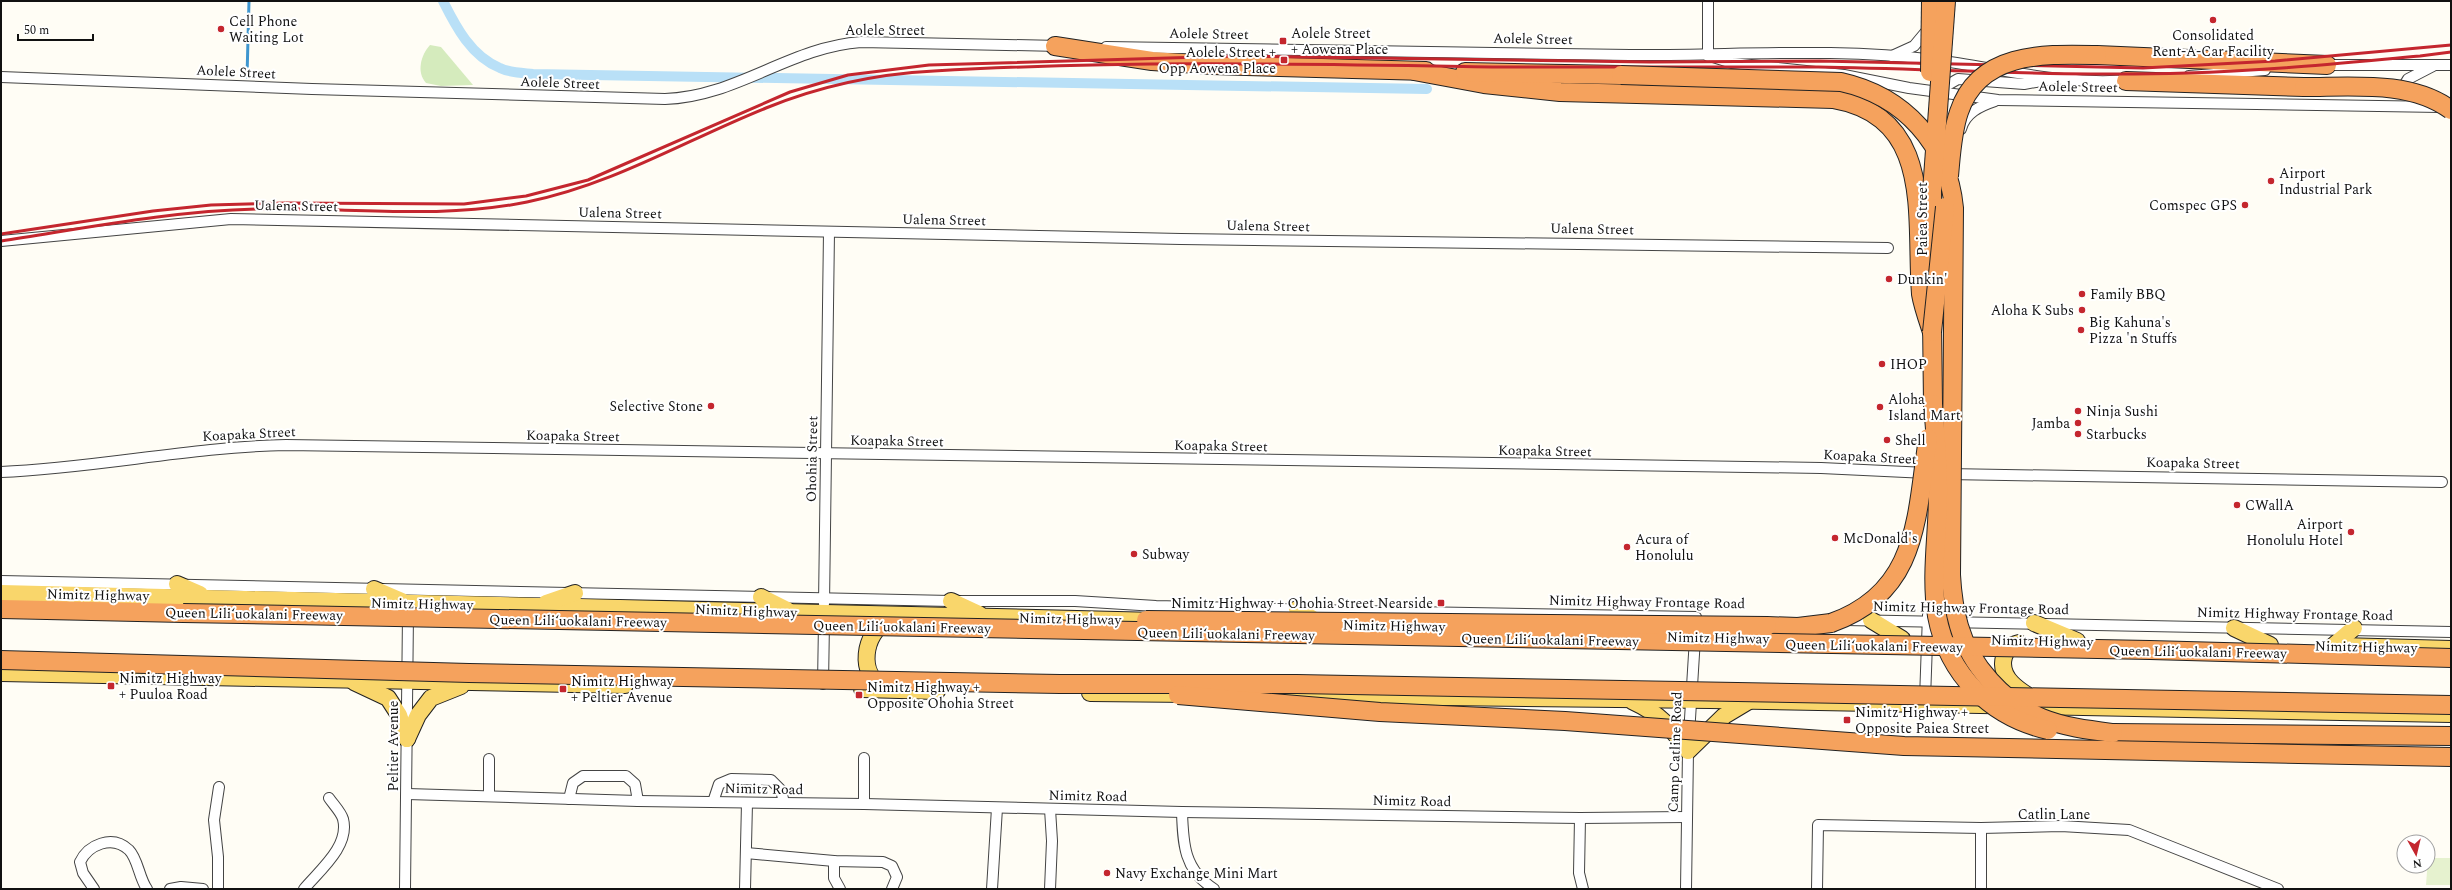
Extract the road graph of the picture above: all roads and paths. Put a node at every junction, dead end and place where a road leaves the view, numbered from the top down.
1 (1708, 1) edge
2 (1936, 1) edge
3 (1937, 5) edge
4 (1055, 46) junction
5 (1708, 56) junction
6 (1888, 57) junction
7 (1935, 60) junction
8 (2327, 65) junction
9 (2437, 65) junction
10 (2451, 65) edge
11 (1414, 71) junction
12 (1, 77) edge
13 (2060, 78) junction
14 (2126, 81) junction
15 (1936, 92) junction
16 (1998, 100) junction
17 (2397, 106) junction
18 (2451, 109) edge
19 (1935, 192) junction
20 (828, 232) junction
21 (1, 241) edge
22 (1888, 248) dead end
23 (1932, 332) junction
24 (1933, 404) junction
25 (826, 454) junction
26 (1, 472) edge
27 (1936, 474) junction
28 (2442, 482) dead end
29 (1, 582) edge
30 (70, 583) junction
31 (177, 584) junction
32 (374, 588) junction
33 (1, 593) edge
34 (574, 593) junction
35 (46, 594) junction
36 (209, 597) junction
37 (761, 597) junction
38 (951, 601) junction
39 (408, 604) junction
40 (537, 606) junction
41 (824, 606) junction
42 (1, 609) edge
43 (1297, 609) junction
44 (792, 612) junction
45 (1490, 614) junction
46 (910, 615) junction
47 (1649, 615) junction
48 (986, 617) junction
49 (1698, 617) junction
50 (1871, 620) junction
51 (1927, 621) junction
52 (631, 622) junction
53 (2034, 623) junction
54 (1323, 624) junction
55 (1464, 628) junction
56 (2234, 628) junction
57 (2354, 628) junction
58 (2451, 632) edge
59 (1676, 637) junction
60 (1695, 638) junction
61 (1902, 639) junction
62 (1927, 639) junction
63 (2030, 640) junction
64 (2077, 642) junction
65 (2270, 644) junction
66 (2333, 646) junction
67 (2451, 649) edge
68 (2451, 658) edge
69 (1, 660) edge
70 (1, 672) edge
71 (349, 680) junction
72 (408, 681) junction
73 (468, 683) junction
74 (1060, 684) junction
75 (823, 688) junction
76 (891, 690) junction
77 (1628, 699) junction
78 (1691, 700) junction
79 (1749, 701) junction
80 (2451, 705) edge
81 (1924, 706) junction
82 (2047, 708) junction
83 (2451, 714) edge
84 (2113, 734) junction
85 (2451, 736) edge
86 (407, 739) junction
87 (1688, 751) junction
88 (2451, 757) edge
89 (864, 758) dead end
90 (489, 759) dead end
91 (218, 787) dead end
92 (407, 794) junction
93 (489, 796) junction
94 (329, 798) dead end
95 (569, 799) junction
96 (638, 801) junction
97 (713, 802) junction
98 (747, 803) junction
99 (784, 803) junction
100 (864, 804) junction
101 (997, 808) junction
102 (1050, 809) junction
103 (1182, 812) junction
104 (1687, 817) junction
105 (1580, 818) junction
106 (1982, 828) junction
107 (746, 853) junction
108 (834, 862) junction
109 (94, 889) edge
110 (147, 889) edge
111 (170, 889) edge
112 (203, 889) edge
113 (218, 889) edge
114 (304, 889) edge
115 (405, 889) edge
116 (745, 889) edge
117 (840, 889) edge
118 (892, 889) edge
119 (992, 889) edge
120 (1050, 889) edge
121 (1214, 889) edge
122 (1583, 889) edge
123 (1686, 889) edge
124 (1816, 889) edge
125 (1981, 889) edge
126 (2278, 889) edge

1 - 5 street
2 - 3 street, Paiea Street
3 - 6 street
3 - 7 street, Paiea Street
3 - 19 highway, bridge
4 - 5 street, Aolele Street
4 - 11 highway
4 - 12 street, Aolele Street
5 - 6 street, Aolele Street
5 - 15 street, Aolele Street
6 - 7 street, Aolele Street
7 - 13 street, Aolele Street
7 - 15 street, Paiea Street
8 - 9 street, Aolele Street
8 - 14 street, Aolele Street
8 - 23 highway, bridge
9 - 10 street, Aolele Street
9 - 17 street
11 - 23 highway
11 - 84 highway, bridge
13 - 14 street, Aolele Street
13 - 15 street
14 - 18 highway, bridge
15 - 16 street, Aolele Street
15 - 19 street, Paiea Street
16 - 17 street, Aolele Street
16 - 19 street
17 - 18 street, Aolele Street
19 - 23 highway, bridge
19 - 27 street, Paiea Street
20 - 21 street, Ualena Street
20 - 22 street, Ualena Street
20 - 25 street, Ohohia Street
23 - 24 highway
24 - 52 highway, bridge
24 - 84 highway, bridge
25 - 26 street, Koapaka Street
25 - 27 street, Koapaka Street
25 - 41 street, Ohohia Street
27 - 28 street, Koapaka Street
27 - 51 street, Paiea Street
29 - 30 street, Nimitz Highway Frontage Road
30 - 31 street, Nimitz Highway Frontage Road
30 - 35 main road
31 - 32 street, Nimitz Highway Frontage Road
31 - 36 main road
32 - 34 street, Nimitz Highway Frontage Road
32 - 39 main road
33 - 35 main road, Nimitz Highway
34 - 37 street, Nimitz Highway Frontage Road
34 - 40 main road
35 - 36 main road, Nimitz Highway
36 - 39 main road, Nimitz Highway
37 - 41 street, Nimitz Highway Frontage Road
37 - 44 main road
38 - 41 street, Nimitz Highway Frontage Road
38 - 43 street, Nimitz Highway Frontage Road
38 - 48 main road
39 - 40 main road, Nimitz Highway
39 - 72 street, Peltier Avenue
40 - 44 main road, Nimitz Highway
41 - 44 main road, Nimitz Highway
41 - 46 main road, Nimitz Highway
41 - 75 street, Ohohia Street
42 - 52 highway, Queen Liliʻuokalani Freeway, bridge
43 - 45 street, Nimitz Highway Frontage Road
43 - 54 main road
45 - 47 street, Nimitz Highway Frontage Road
45 - 55 main road
46 - 48 main road, Nimitz Highway
46 - 76 main road
47 - 49 street, Nimitz Highway Frontage Road
47 - 59 main road
48 - 54 main road, Nimitz Highway
49 - 50 street, Nimitz Highway Frontage Road
49 - 60 street, Camp Catline Road
50 - 51 street, Nimitz Highway Frontage Road
50 - 61 main road
51 - 53 street, Nimitz Highway Frontage Road
51 - 62 street, Paiea Street
52 - 68 highway, Queen Liliʻuokalani Freeway, bridge
53 - 56 street, Nimitz Highway Frontage Road
53 - 64 main road
54 - 55 main road, Nimitz Highway
55 - 59 main road, Nimitz Highway
56 - 57 street, Nimitz Highway Frontage Road
56 - 65 main road
57 - 58 street, Nimitz Highway Frontage Road
57 - 66 main road
59 - 60 main road, Nimitz Highway
60 - 61 main road, Nimitz Highway
60 - 78 street, Camp Catline Road
61 - 62 main road, Nimitz Highway
62 - 63 main road, Nimitz Highway
62 - 81 street, Paiea Street
63 - 64 main road, Nimitz Highway
63 - 82 main road
64 - 65 main road, Nimitz Highway
65 - 66 main road, Nimitz Highway
66 - 67 main road, Nimitz Highway
69 - 74 highway, bridge
70 - 71 main road
71 - 72 main road
71 - 86 main road
72 - 73 main road
72 - 86 street, Peltier Avenue
73 - 75 main road
73 - 86 main road
74 - 80 highway, bridge
74 - 88 highway, bridge
75 - 76 main road
76 - 77 main road
77 - 78 main road
77 - 87 main road
78 - 79 main road
78 - 87 street, Camp Catline Road
79 - 81 main road
79 - 87 main road
81 - 82 main road
82 - 83 main road
84 - 85 highway
86 - 92 street, Peltier Avenue
87 - 104 street, Camp Catline Road
89 - 100 street
90 - 93 street
91 - 113 street
92 - 93 street, Nimitz Road
92 - 115 street, Peltier Avenue
93 - 95 street, Nimitz Road
94 - 114 street
95 - 96 street, Nimitz Road
95 - 96 street
96 - 97 street, Nimitz Road
97 - 98 street, Nimitz Road
97 - 99 street
98 - 99 street, Nimitz Road
98 - 107 street
99 - 100 street, Nimitz Road
100 - 101 street, Nimitz Road
101 - 102 street, Nimitz Road
101 - 119 street
102 - 103 street, Nimitz Road
102 - 120 street
103 - 105 street, Nimitz Road
103 - 121 street
104 - 105 street, Nimitz Road
104 - 123 street, Camp Catline Road
105 - 122 street
106 - 124 street, Catlin Lane
106 - 125 street
106 - 126 street, Catlin Lane
107 - 108 street
107 - 116 street
108 - 117 street
108 - 118 street
109 - 110 street
111 - 112 street

